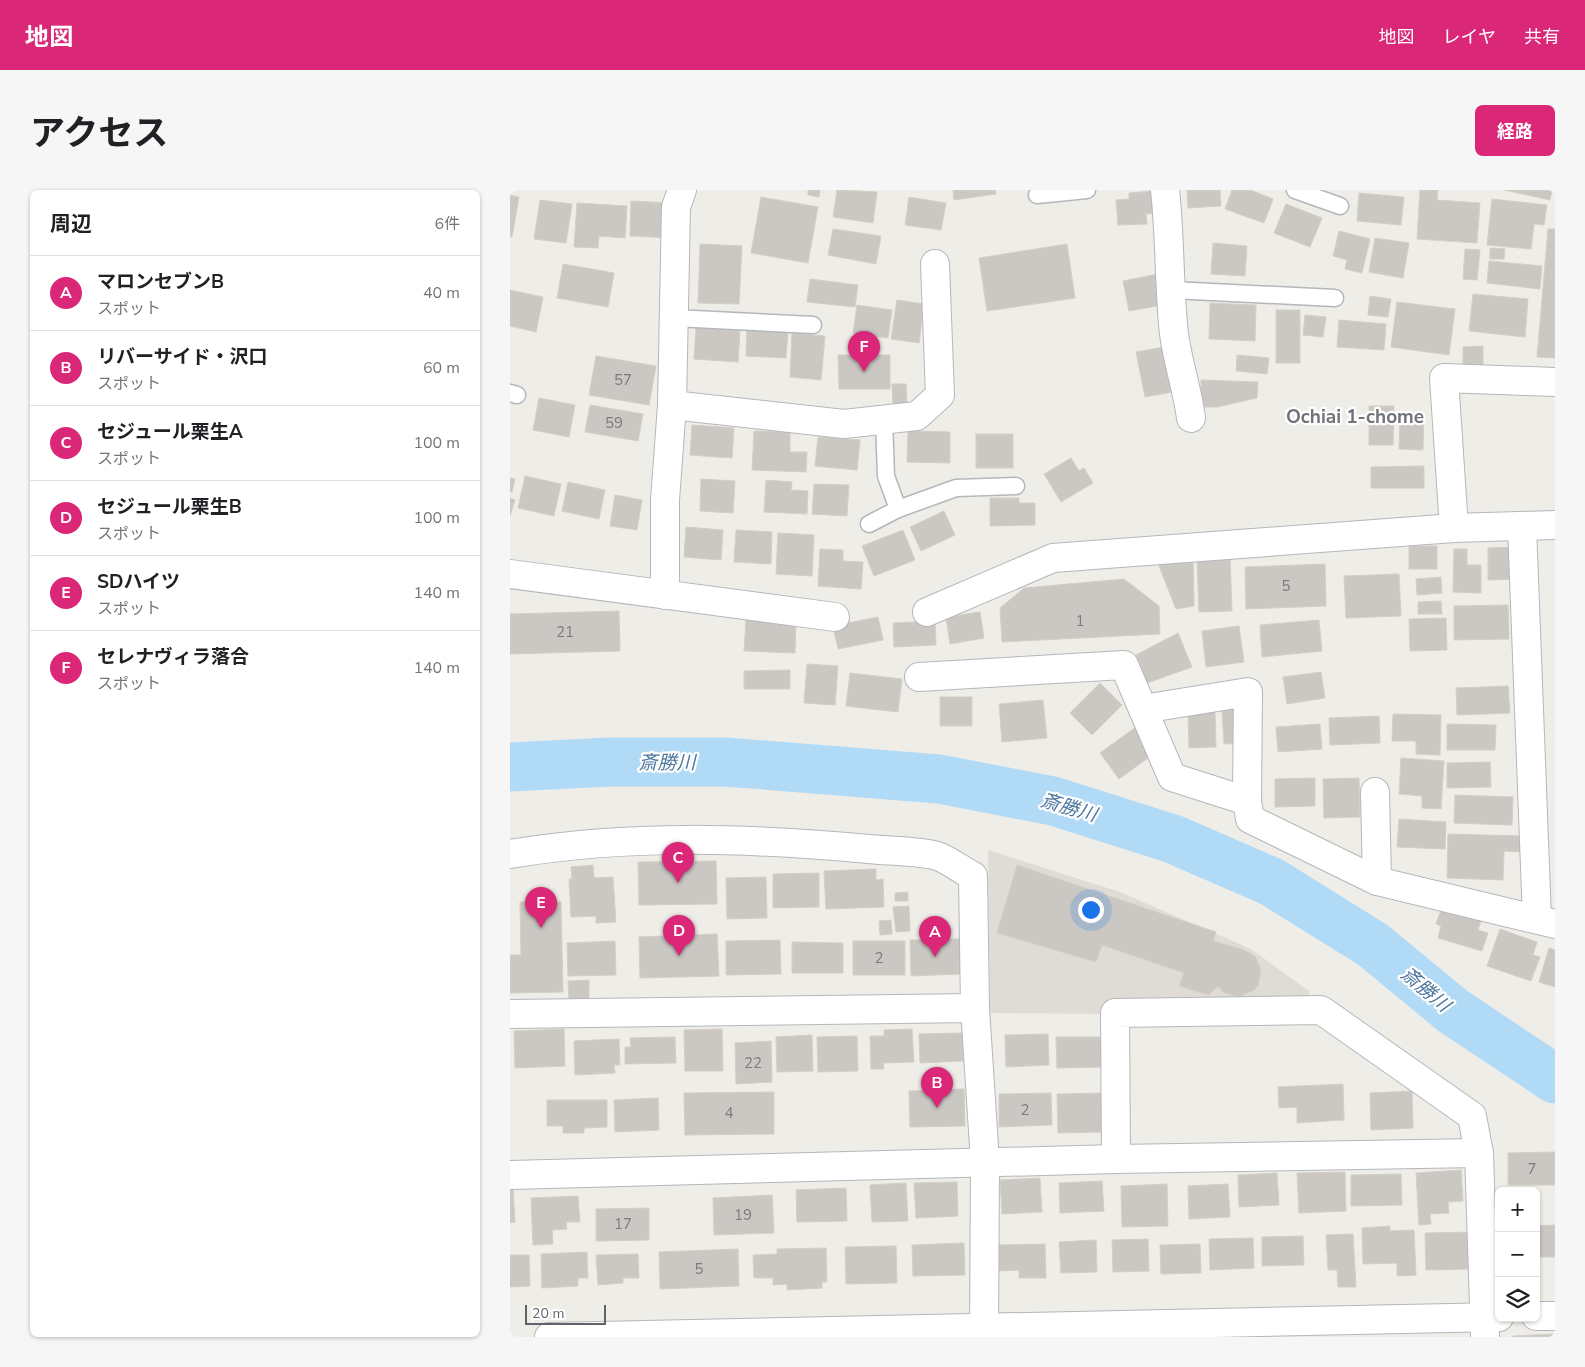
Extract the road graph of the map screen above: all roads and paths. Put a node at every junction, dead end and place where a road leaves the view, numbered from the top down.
1 (682, 190) edge
2 (1087, 190) edge
3 (1165, 190) edge
4 (1295, 190) edge
5 (1037, 196) dead end
6 (1340, 206) dead end
7 (935, 264) dead end
8 (1172, 290) junction
9 (1336, 298) dead end
10 (674, 318) junction
11 (813, 325) dead end
12 (1555, 382) edge
13 (672, 405) junction
14 (1191, 418) dead end
15 (884, 420) junction
16 (1016, 486) dead end
17 (898, 508) junction
18 (869, 524) dead end
19 (1522, 526) junction
20 (1555, 526) edge
21 (1454, 528) junction
22 (510, 574) edge
23 (665, 594) junction
24 (927, 612) dead end
25 (835, 617) dead end
26 (919, 677) dead end
27 (1143, 709) junction
28 (1375, 792) dead end
29 (1247, 800) junction
30 (510, 854) edge
31 (1378, 881) junction
32 (1546, 922) edge
33 (975, 1008) junction
34 (510, 1014) edge
35 (1479, 1154) junction
36 (1116, 1159) junction
37 (985, 1162) junction
38 (510, 1174) edge
39 (1540, 1316) edge
40 (1555, 1316) edge
41 (1490, 1324) edge
42 (984, 1332) edge
43 (549, 1337) edge

1 - 10 street
2 - 5 lane
3 - 8 street
4 - 6 lane
7 - 15 street
8 - 9 lane
8 - 14 street
10 - 11 lane
10 - 13 street
12 - 21 street
13 - 15 street
13 - 23 street
15 - 17 lane
16 - 17 lane
17 - 18 lane
19 - 20 street
19 - 21 street
19 - 32 street
21 - 24 street
22 - 23 street
23 - 25 street
26 - 27 street
27 - 29 street
27 - 29 street
28 - 31 street
29 - 31 street
30 - 33 street
31 - 32 street
33 - 34 street
33 - 37 street
35 - 36 street
35 - 36 street
35 - 41 street
36 - 37 street
37 - 38 street
37 - 42 street
39 - 40 street
41 - 42 street
42 - 43 street

